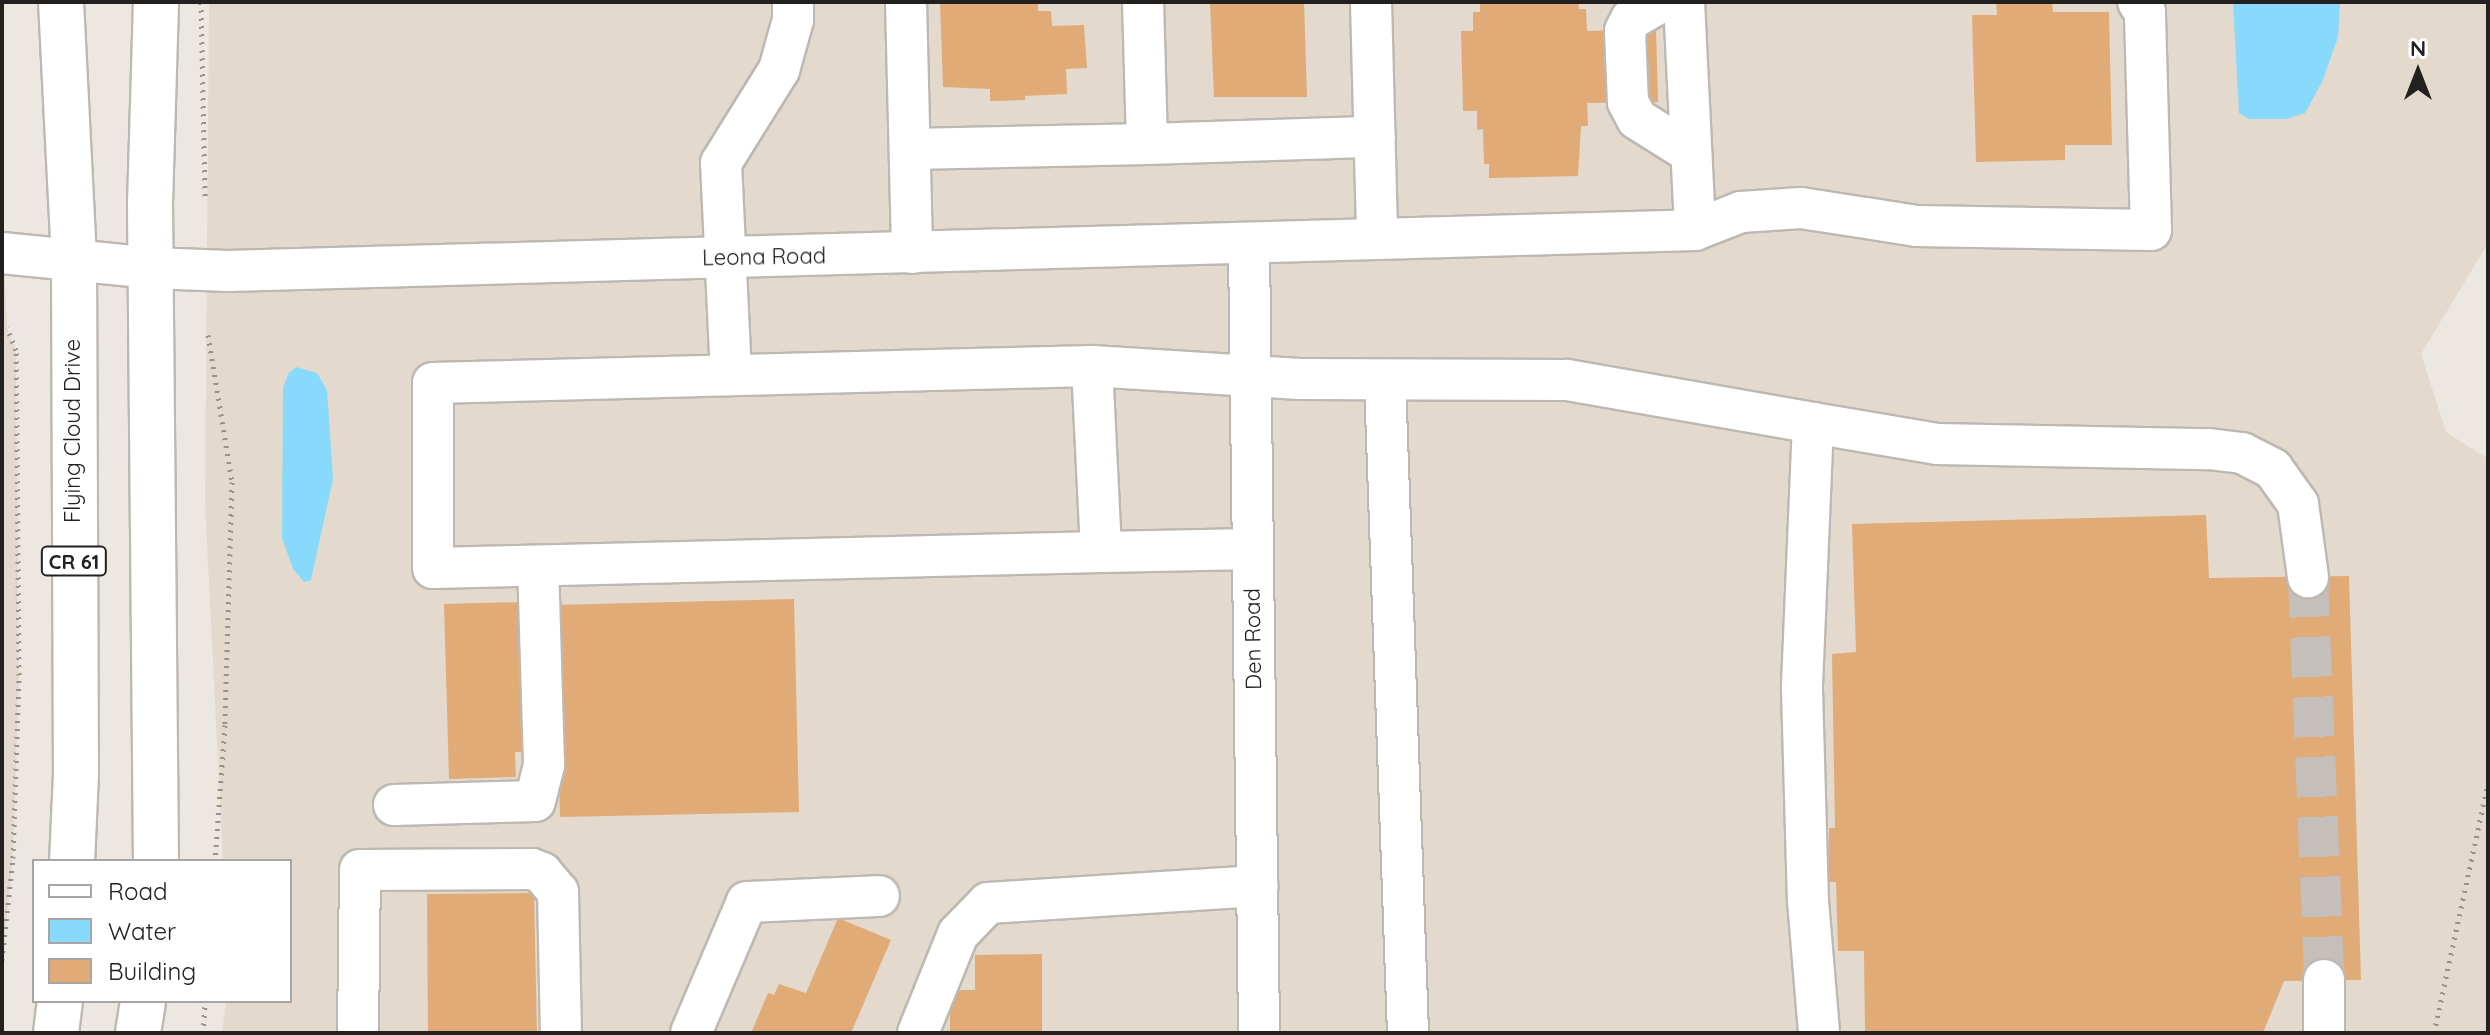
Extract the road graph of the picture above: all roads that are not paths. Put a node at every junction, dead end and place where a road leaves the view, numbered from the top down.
1 (61, 2) edge
2 (156, 2) edge
3 (793, 2) edge
4 (906, 2) edge
5 (1143, 2) edge
6 (1371, 2) edge
7 (1661, 2) edge
8 (1684, 2) edge
9 (2138, 2) edge
10 (1375, 137) junction
11 (1147, 144) junction
12 (911, 149) junction
13 (1691, 153) junction
14 (1695, 230) junction
15 (1377, 239) junction
16 (1249, 246) junction
17 (2, 253) edge
18 (912, 253) junction
19 (726, 258) junction
20 (74, 261) junction
21 (152, 268) junction
22 (1092, 366) junction
23 (731, 375) junction
24 (1249, 377) junction
25 (1385, 381) junction
26 (1813, 423) junction
27 (1252, 549) junction
28 (1101, 552) junction
29 (538, 566) junction
30 (2308, 577) tunnel mouth
31 (394, 805) dead end
32 (72, 859) edge
33 (156, 859) edge
34 (1257, 886) junction
35 (879, 896) dead end
36 (2324, 980) tunnel mouth
37 (60, 1003) edge
38 (143, 1003) edge
39 (162, 1003) edge
40 (56, 1033) edge
41 (138, 1033) edge
42 (163, 1033) edge
43 (358, 1033) edge
44 (561, 1033) edge
45 (691, 1033) edge
46 (918, 1033) edge
47 (1259, 1033) edge
48 (1408, 1033) edge
49 (1819, 1033) edge
50 (2324, 1033) edge

1 - 20 main road, Flying Cloud Drive / CR 61
2 - 21 main road
3 - 19 street
4 - 12 street
5 - 11 street
6 - 10 street
7 - 13 street
8 - 13 street
9 - 14 street, Leona Road
10 - 11 street
10 - 15 street
11 - 12 street
12 - 18 street
13 - 14 street
14 - 15 street, Leona Road
15 - 16 street, Leona Road
16 - 18 street, Leona Road
16 - 24 street, Den Road
17 - 20 street, Leona Road
18 - 19 street, Leona Road
19 - 21 street, Leona Road
19 - 23 street
20 - 21 street, Leona Road
20 - 32 main road, Flying Cloud Drive / CR 61
21 - 33 main road
22 - 23 street
22 - 24 street
22 - 28 street
23 - 29 street
24 - 25 street
24 - 27 street, Den Road
25 - 26 street
25 - 48 street
26 - 30 street
26 - 49 street
27 - 28 street
27 - 34 street, Den Road
28 - 29 street
29 - 31 street
34 - 46 street
34 - 47 street, Den Road
35 - 45 street
36 - 50 street
37 - 40 main road
38 - 41 main road
39 - 42 main road
43 - 44 street

